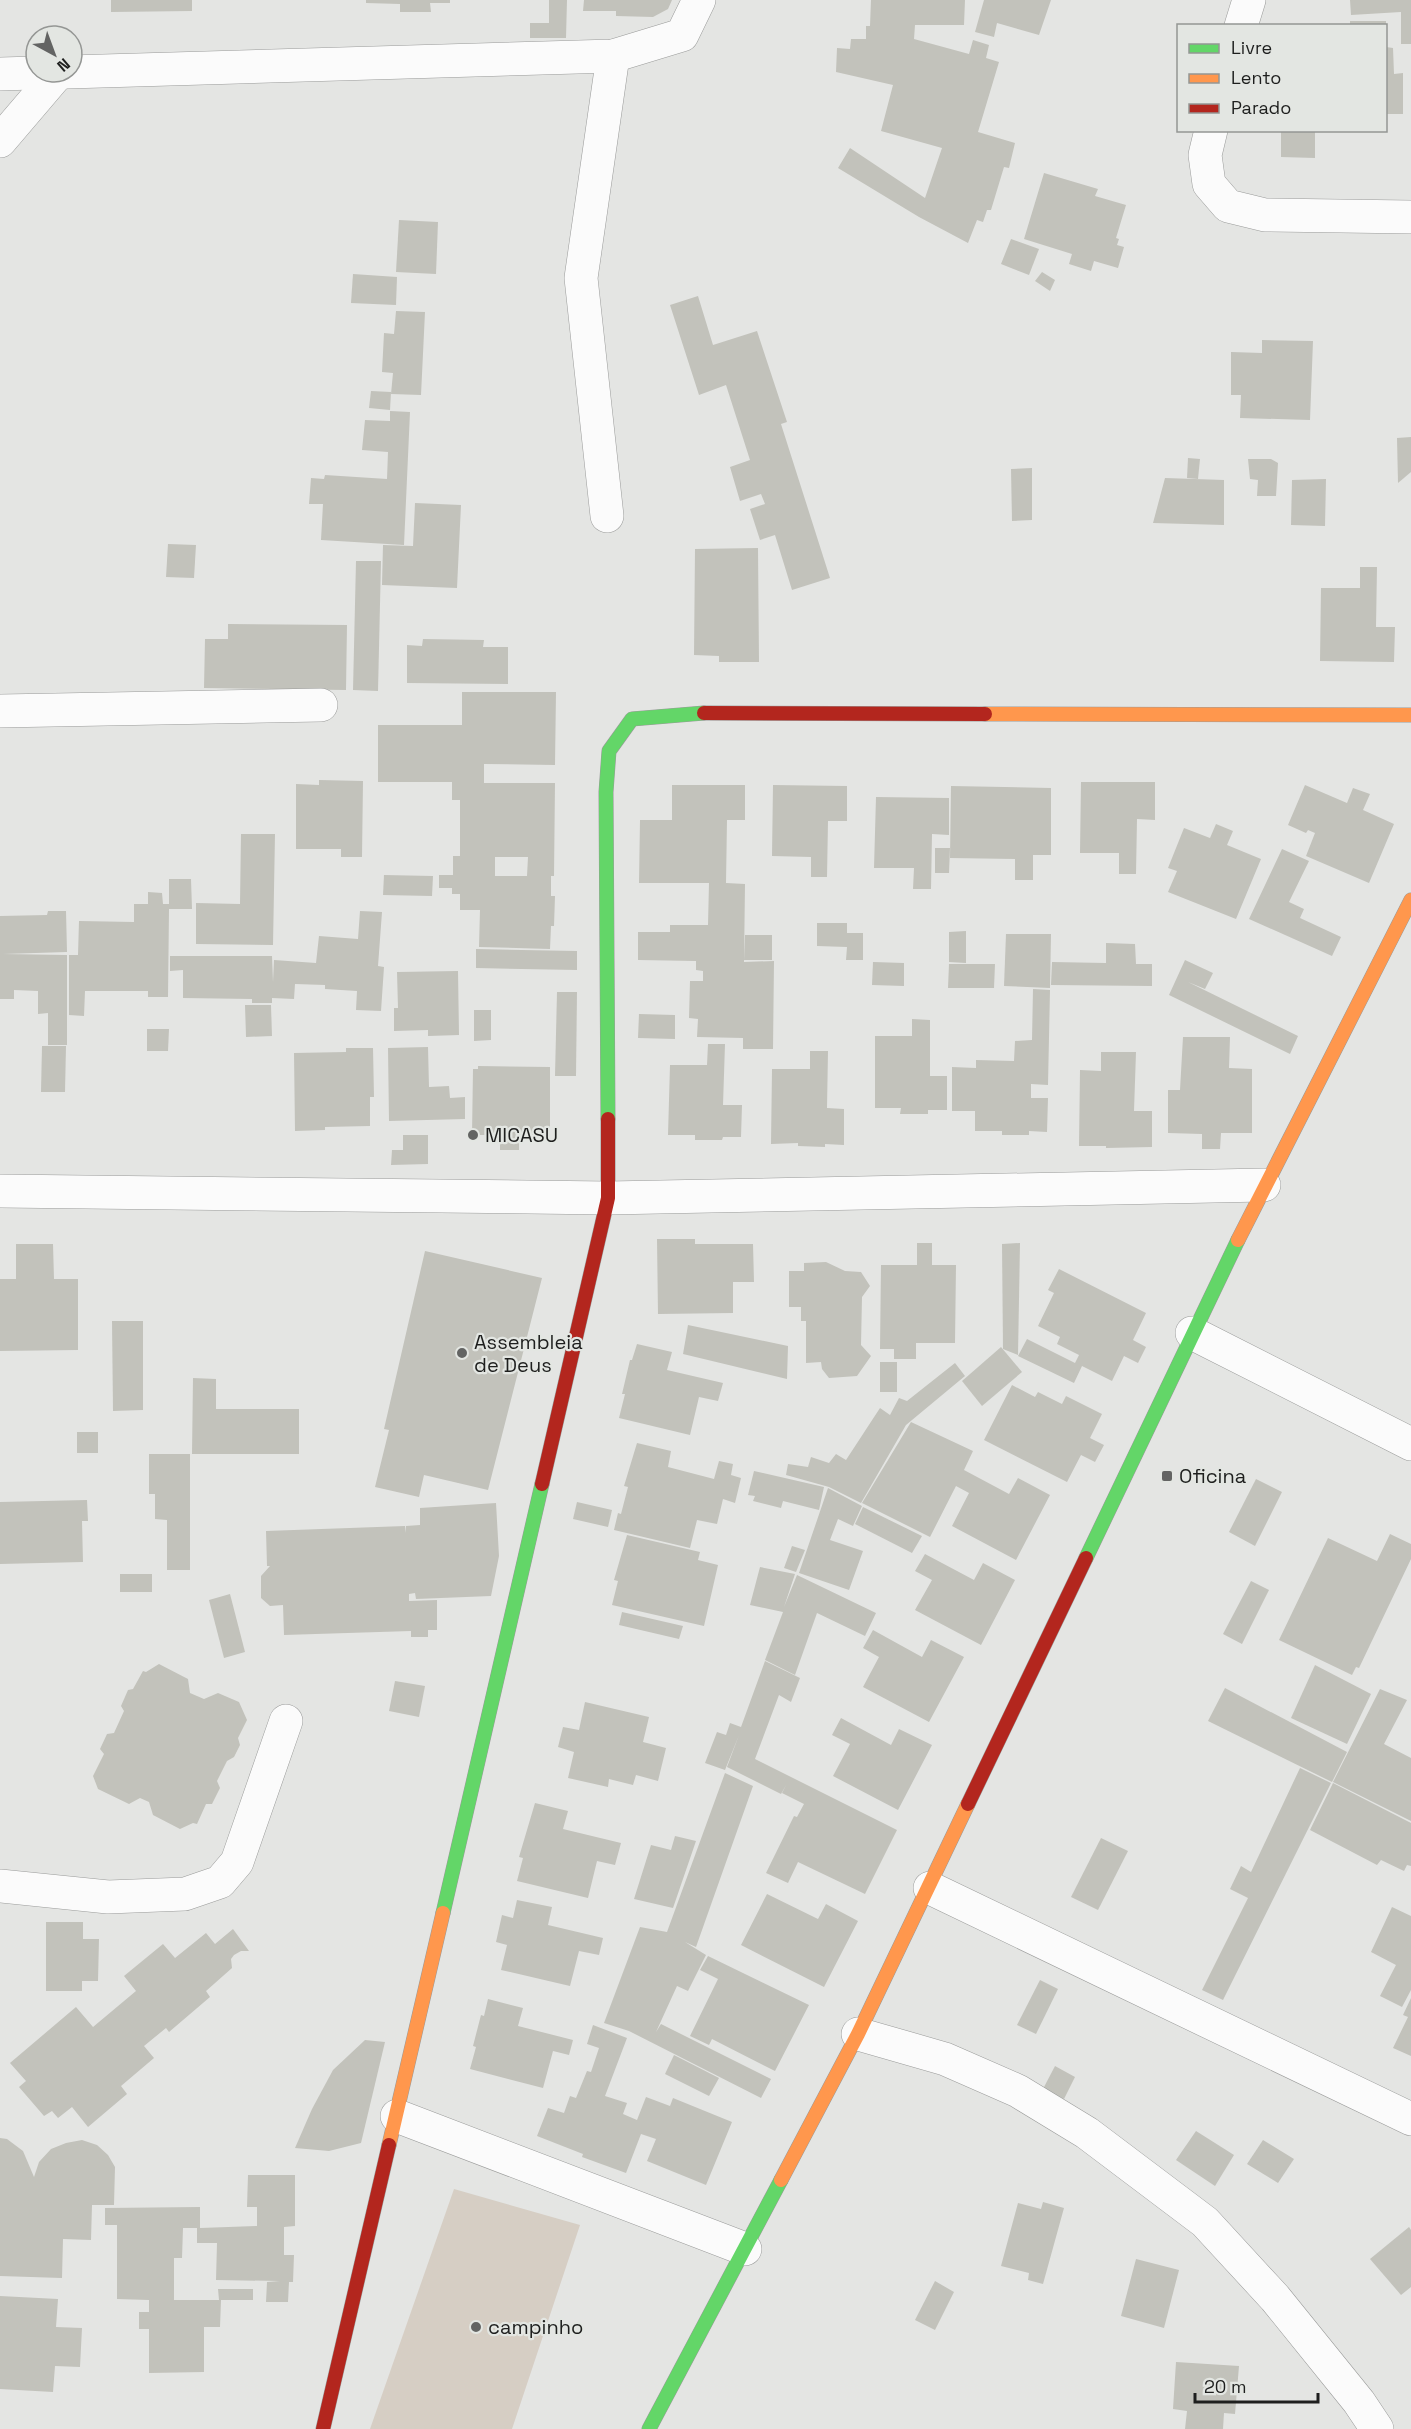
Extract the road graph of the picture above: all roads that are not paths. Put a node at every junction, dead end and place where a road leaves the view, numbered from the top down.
1 (699, 0) edge
2 (1249, 0) edge
3 (1242, 24) edge
4 (613, 56) junction
5 (84, 72) edge
6 (0, 74) edge
7 (24, 74) edge
8 (49, 84) edge
9 (1211, 132) edge
10 (0, 141) edge
11 (1411, 217) edge
12 (607, 516) dead end
13 (321, 705) dead end
14 (0, 711) edge
15 (1411, 715) edge
16 (1411, 900) edge
17 (1264, 1185) junction
18 (0, 1191) edge
19 (608, 1198) junction
20 (1192, 1333) junction
21 (1411, 1444) edge
22 (286, 1721) dead end
23 (0, 1886) edge
24 (930, 1888) junction
25 (858, 2034) junction
26 (397, 2116) junction
27 (1411, 2119) edge
28 (745, 2249) junction
29 (323, 2429) edge
30 (649, 2429) edge
31 (1377, 2429) edge

1 - 4 street
2 - 3 street
4 - 5 street
4 - 12 street
6 - 7 street
8 - 10 street
9 - 11 street
13 - 14 street
15 - 19 street
16 - 17 street
17 - 19 street
17 - 20 street
18 - 19 street
19 - 26 street
20 - 21 street
20 - 24 street
22 - 23 street
24 - 25 street
24 - 27 street
25 - 28 street
25 - 31 street
26 - 28 street
26 - 29 street
28 - 30 street

